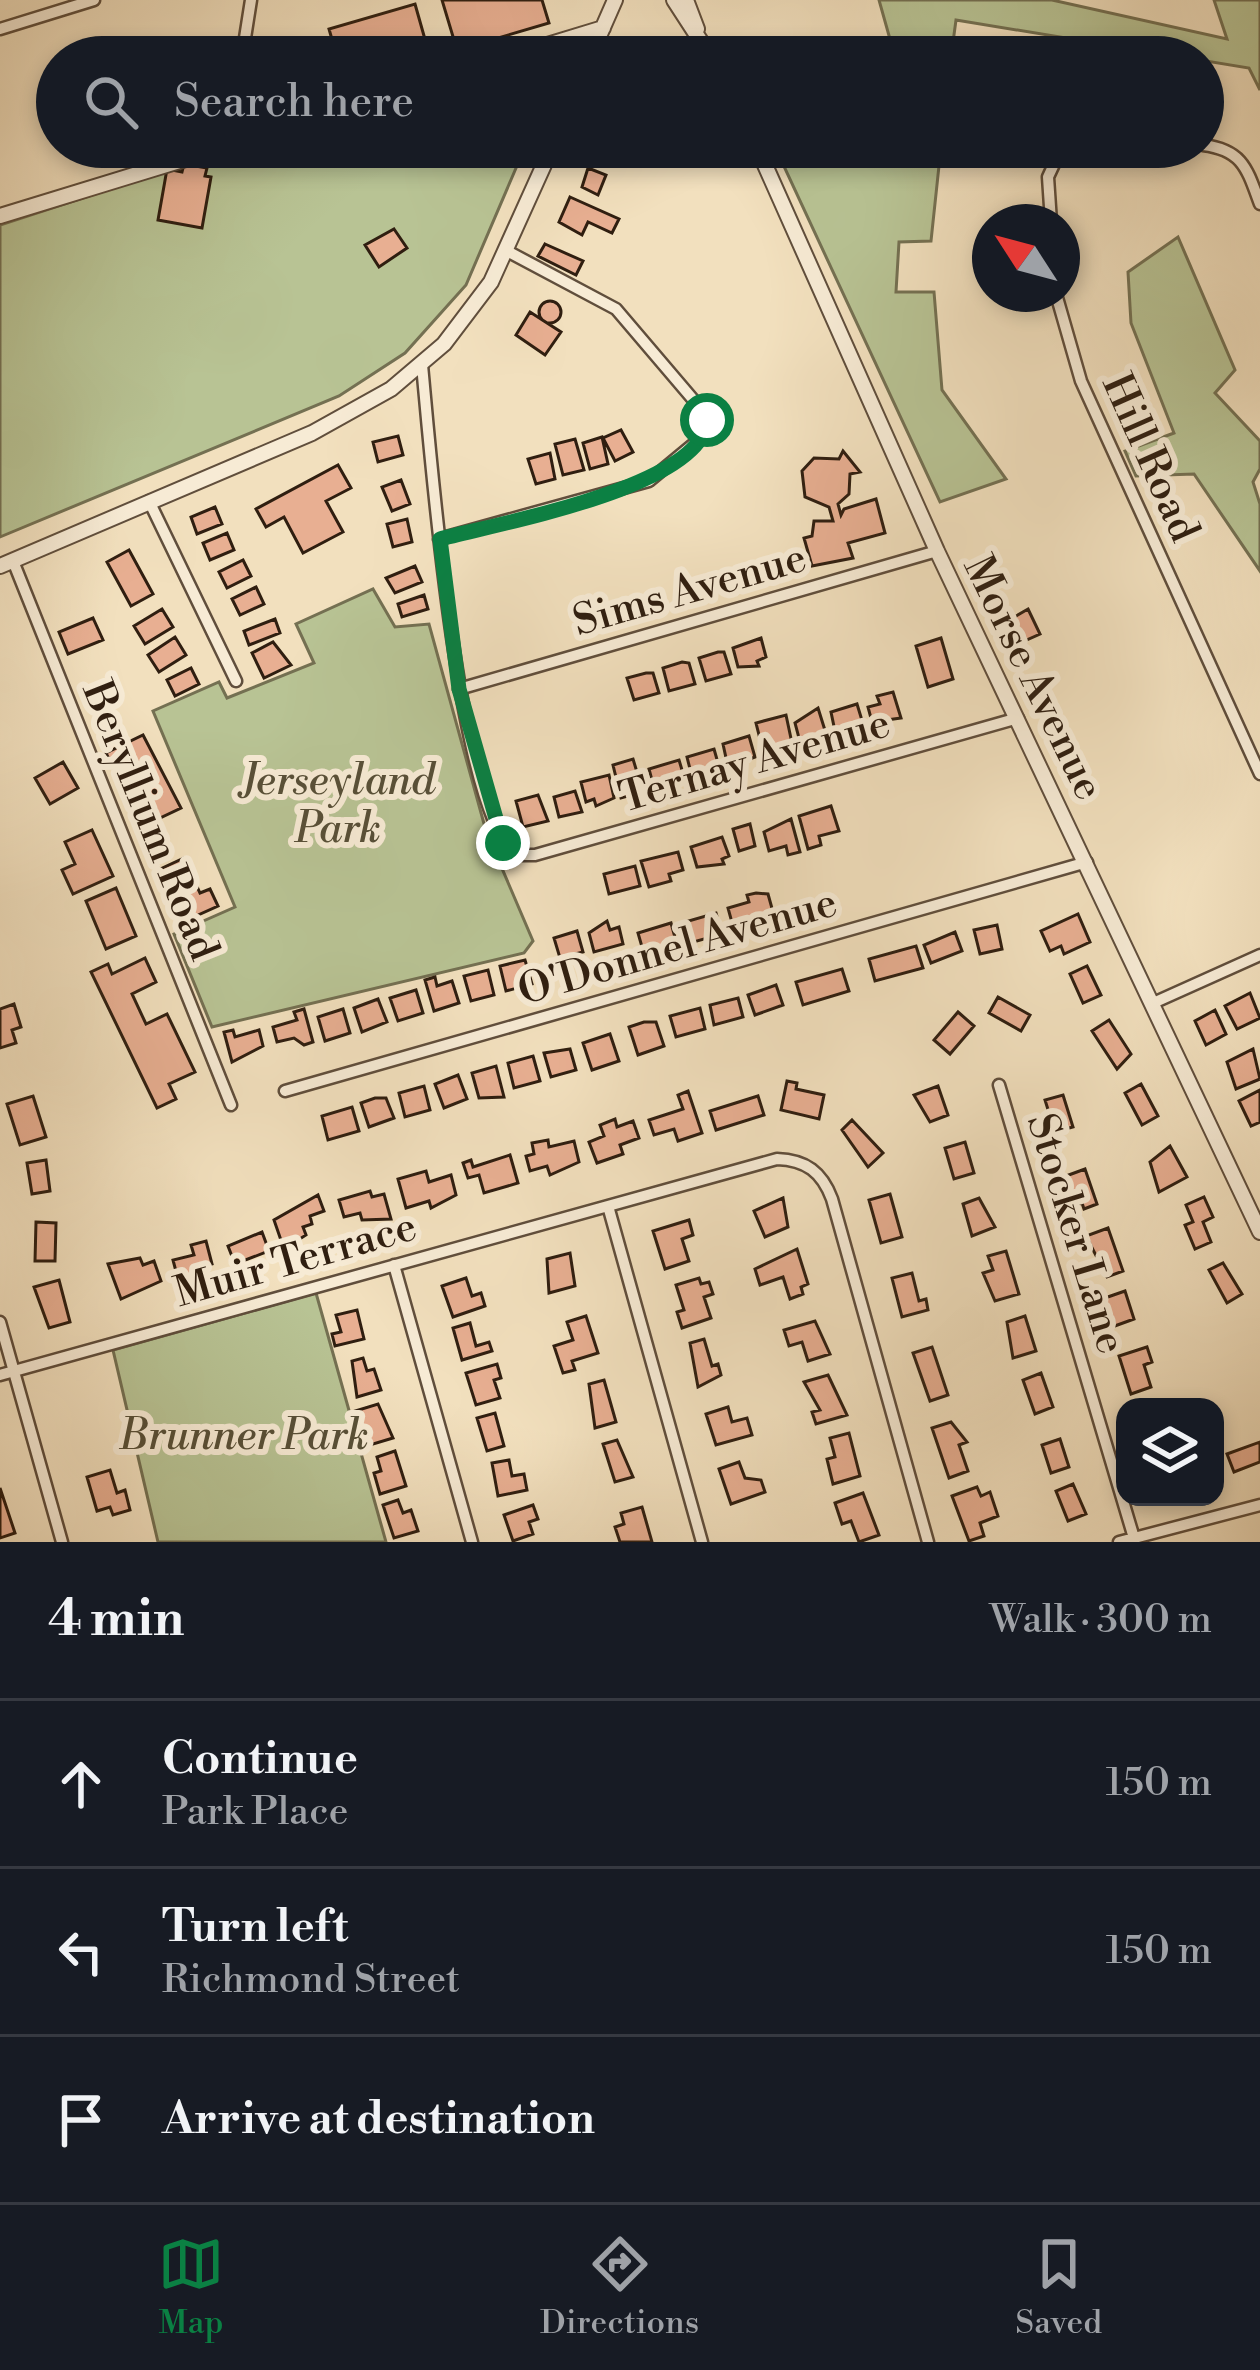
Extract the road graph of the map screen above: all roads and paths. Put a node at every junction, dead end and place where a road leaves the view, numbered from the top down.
1 (94, 0) edge
2 (251, 0) edge
3 (615, 0) edge
4 (674, 0) edge
5 (686, 0) edge
6 (603, 28) junction
7 (0, 29) edge
8 (698, 34) joint
9 (245, 36) edge
10 (577, 36) edge
11 (599, 36) edge
12 (1224, 147) edge
13 (157, 168) edge
14 (543, 168) edge
15 (766, 168) edge
16 (1052, 168) edge
17 (1260, 203) edge
18 (1050, 204) edge
19 (0, 216) edge
20 (507, 251) junction
21 (1061, 312) edge
22 (422, 365) junction
23 (149, 501) junction
24 (440, 539) junction
25 (938, 551) junction
26 (6, 563) edge
27 (236, 681) dead end
28 (459, 689) junction
29 (1018, 718) junction
30 (1260, 774) edge
31 (1087, 862) junction
32 (1260, 955) edge
33 (1151, 1004) junction
34 (999, 1085) dead end
35 (285, 1091) dead end
36 (231, 1105) dead end
37 (608, 1206) junction
38 (1260, 1232) edge
39 (394, 1265) junction
40 (0, 1322) edge
41 (14, 1371) junction
42 (0, 1375) edge
43 (1260, 1504) edge
44 (1134, 1538) junction
45 (62, 1542) edge
46 (472, 1542) edge
47 (702, 1542) edge
48 (928, 1542) edge
49 (1119, 1542) edge

1 - 7 street
2 - 9 street
3 - 6 street
4 - 8 street
5 - 8 street
6 - 10 street
6 - 11 street
12 - 17 street
13 - 19 street
14 - 20 street
15 - 25 street, Morse Avenue
16 - 18 street
20 - 22 street
20 - 24 street
21 - 30 street, Hill Road
22 - 23 street
22 - 24 street
23 - 26 street
23 - 27 street
24 - 28 street
25 - 28 street, Sims Avenue
25 - 29 street, Morse Avenue
26 - 36 street, Beryllium Road
28 - 29 street, Ternay Avenue
29 - 31 street, Morse Avenue
31 - 33 street, Morse Avenue
31 - 35 street, O'Donnel Avenue
32 - 33 street
33 - 38 street, Morse Avenue
34 - 44 street, Stocker Lane
37 - 39 street, Muir Terrace
37 - 47 street
37 - 48 street, Muir Terrace
39 - 41 street, Muir Terrace
39 - 46 street
40 - 41 street
41 - 42 street, Muir Terrace
41 - 45 street
43 - 44 street
44 - 49 street

